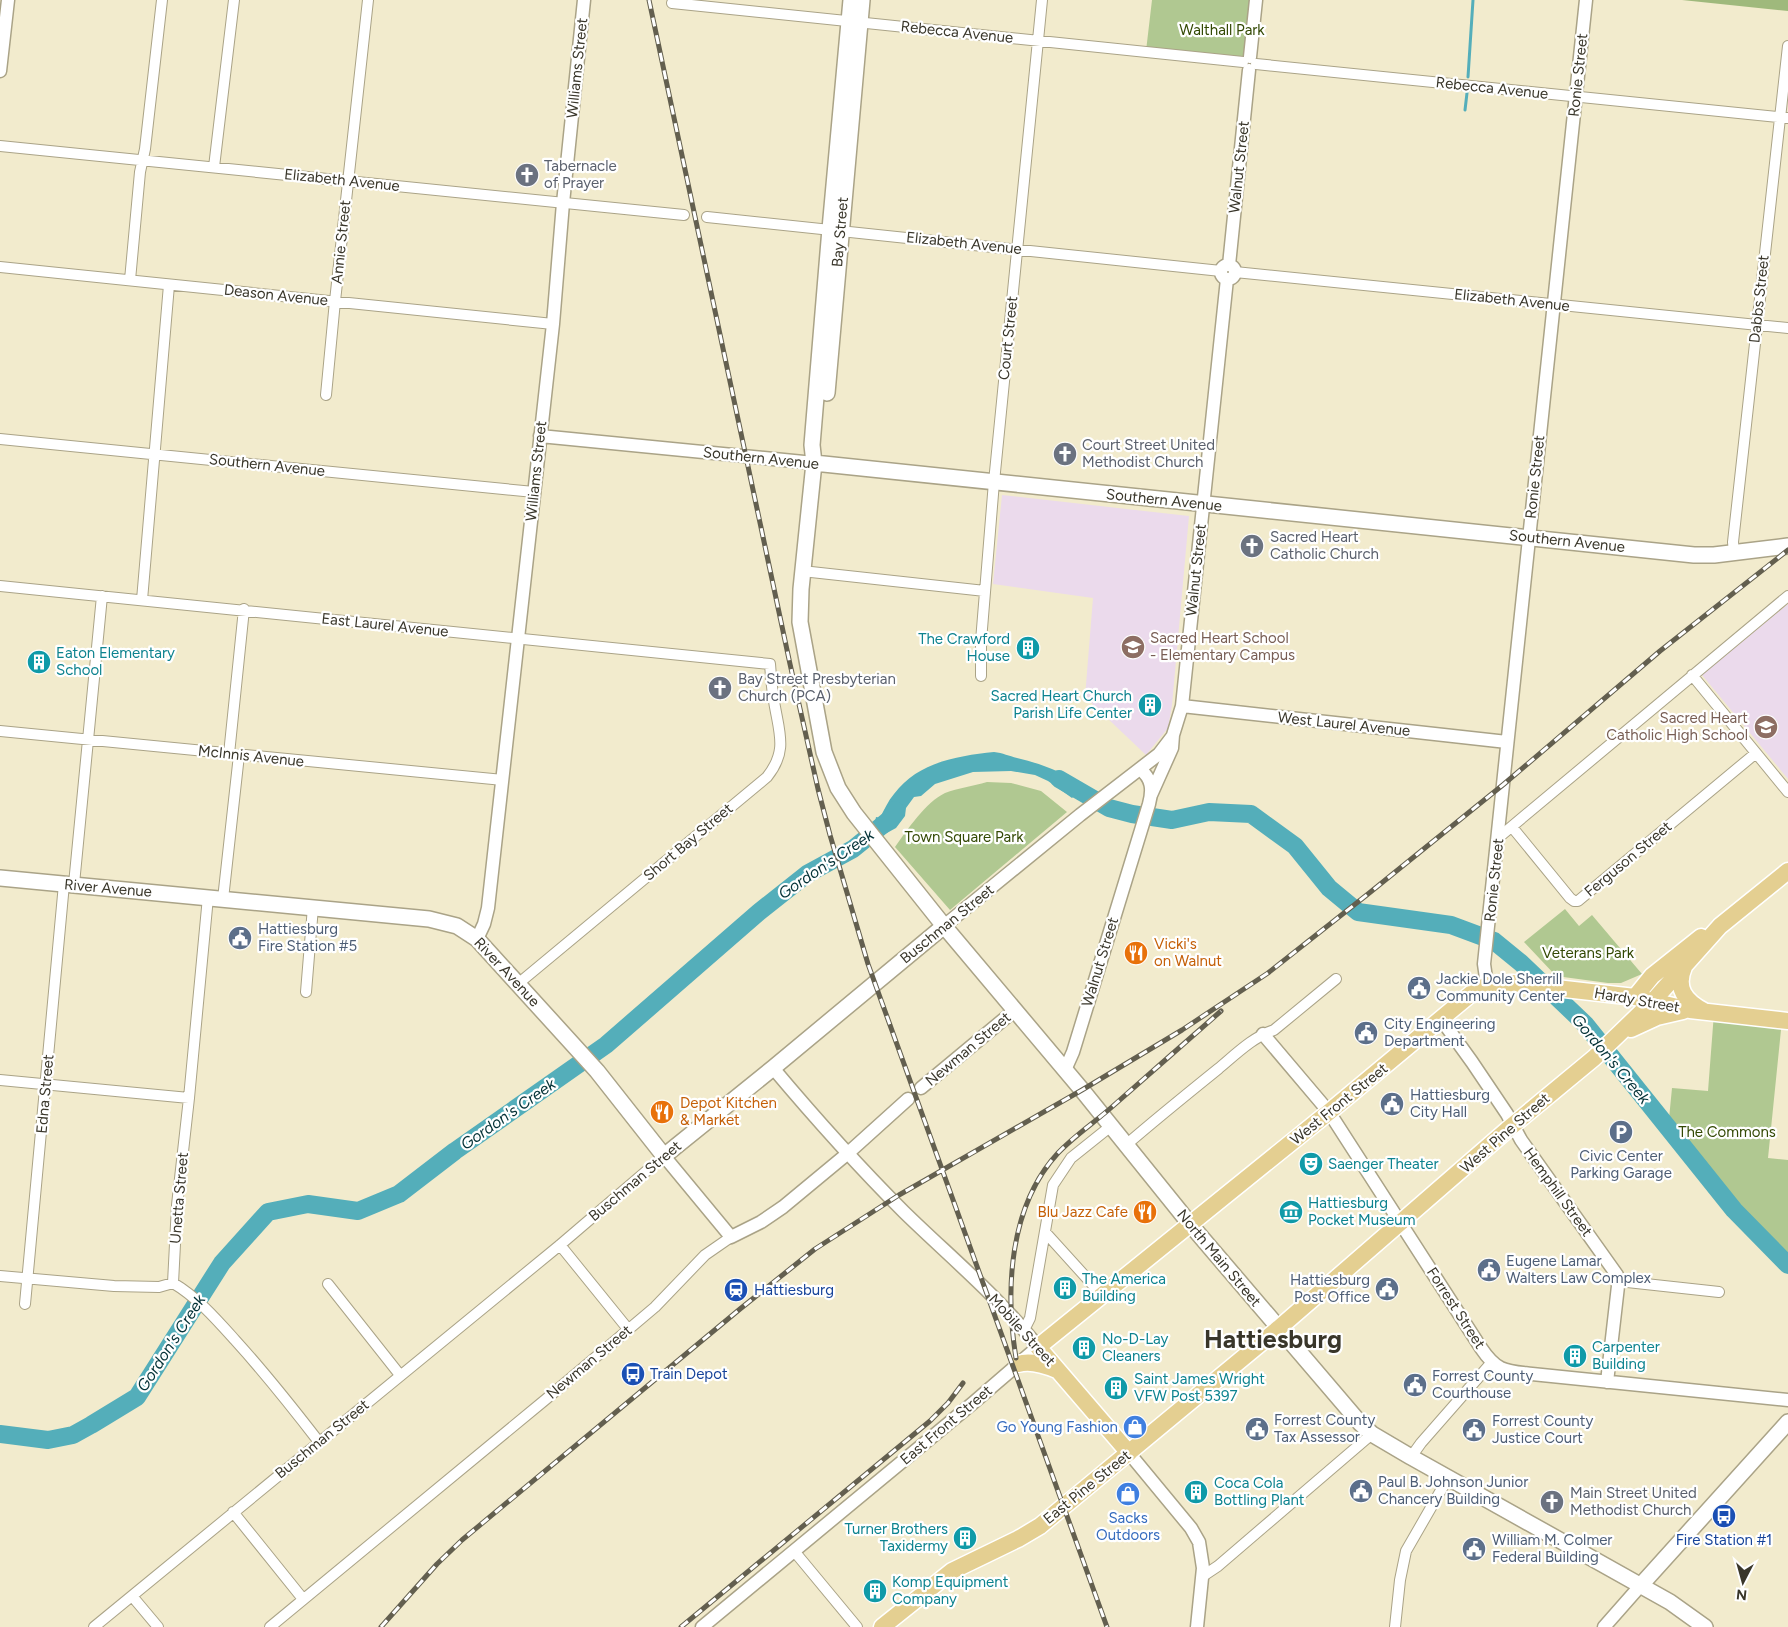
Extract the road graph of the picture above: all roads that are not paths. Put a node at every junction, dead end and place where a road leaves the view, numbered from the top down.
1 (8, 0) edge
2 (162, 0) edge
3 (234, 0) edge
4 (368, 0) edge
5 (584, 0) edge
6 (852, 0) edge
7 (862, 0) edge
8 (1042, 0) edge
9 (1256, 0) edge
10 (1586, 0) edge
11 (672, 4) dead end
12 (854, 22) junction
13 (1038, 40) junction
14 (1788, 46) edge
15 (1249, 63) junction
16 (0, 71) edge
17 (1576, 96) junction
18 (1784, 118) edge
19 (0, 146) edge
20 (142, 161) junction
21 (214, 167) junction
22 (348, 180) junction
23 (563, 203) junction
24 (684, 214) dead end
25 (708, 217) dead end
26 (835, 230) junction
27 (1017, 249) junction
28 (0, 267) edge
29 (1228, 272) junction
30 (130, 280) junction
31 (169, 285) junction
32 (334, 301) junction
33 (1553, 304) junction
34 (553, 324) junction
35 (1756, 325) junction
36 (1788, 328) edge
37 (326, 395) dead end
38 (540, 436) junction
39 (0, 439) edge
40 (155, 454) junction
41 (814, 463) junction
42 (994, 482) junction
43 (534, 492) junction
44 (1202, 504) junction
45 (1529, 537) junction
46 (1788, 546) edge
47 (1734, 553) junction
48 (802, 572) junction
49 (0, 586) edge
50 (985, 591) junction
51 (102, 596) junction
52 (1788, 596) edge
53 (142, 600) junction
54 (244, 609) junction
55 (517, 639) junction
56 (770, 664) joint
57 (1692, 675) junction
58 (980, 676) dead end
59 (1182, 706) junction
60 (0, 731) edge
61 (1173, 735) junction
62 (89, 740) junction
63 (1507, 742) junction
64 (1756, 752) junction
65 (234, 754) junction
66 (1140, 769) junction
67 (503, 780) junction
68 (1788, 792) edge
69 (1150, 799) junction
70 (865, 826) joint
71 (1512, 827) junction
72 (1498, 838) junction
73 (1788, 871) edge
74 (0, 878) edge
75 (69, 884) junction
76 (216, 898) junction
77 (314, 907) junction
78 (944, 926) junction
79 (1720, 926) junction
80 (477, 939) junction
81 (1684, 967) junction
82 (1336, 979) dead end
83 (518, 983) junction
84 (1487, 985) junction
85 (306, 992) dead end
86 (1613, 994) junction
87 (1635, 997) junction
88 (1653, 1001) junction
89 (1015, 1010) junction
90 (1690, 1010) junction
91 (1708, 1013) junction
92 (1441, 1019) junction
93 (1788, 1021) edge
94 (1621, 1033) junction
95 (1263, 1034) junction
96 (773, 1068) junction
97 (1065, 1070) junction
98 (0, 1080) edge
99 (46, 1084) junction
100 (922, 1088) dead end
101 (189, 1098) junction
102 (908, 1099) dead end
103 (1329, 1112) junction
104 (1513, 1125) junction
105 (1110, 1126) junction
106 (1126, 1145) junction
107 (847, 1154) junction
108 (664, 1156) junction
109 (1190, 1224) junction
110 (1401, 1224) junction
111 (1045, 1232) junction
112 (731, 1237) junction
113 (560, 1245) junction
114 (0, 1276) edge
115 (27, 1279) junction
116 (1618, 1281) junction
117 (328, 1284) dead end
118 (177, 1285) junction
119 (1719, 1292) dead end
120 (1102, 1295) junction
121 (25, 1304) dead end
122 (1279, 1328) junction
123 (628, 1329) junction
124 (1024, 1330) junction
125 (1038, 1346) junction
126 (1492, 1362) junction
127 (1018, 1364) junction
128 (1058, 1370) junction
129 (400, 1375) junction
130 (1607, 1382) junction
131 (1788, 1400) edge
132 (1788, 1422) edge
133 (1372, 1434) junction
134 (319, 1442) junction
135 (1129, 1453) junction
136 (1411, 1457) junction
137 (1448, 1478) junction
138 (233, 1512) junction
139 (794, 1552) junction
140 (1202, 1576) junction
141 (1641, 1585) junction
142 (132, 1596) junction
143 (303, 1599) junction
144 (94, 1627) edge
145 (158, 1627) edge
146 (270, 1627) edge
147 (702, 1627) edge
148 (857, 1627) edge
149 (882, 1627) edge
150 (1197, 1627) edge
151 (1395, 1627) edge
152 (1604, 1627) edge
153 (1705, 1627) edge

1 - 16 street
2 - 20 street
3 - 21 street
4 - 22 street, Annie Street
5 - 23 street, Williams Street
6 - 12 main road, Bay Street
7 - 12 main road, Bay Street
8 - 13 street, Court Street
9 - 15 street, Walnut Street
10 - 17 street, Ronie Street
11 - 12 street, Rebecca Avenue
12 - 13 street, Rebecca Avenue
12 - 26 main road, Bay Street
13 - 15 street, Rebecca Avenue
13 - 27 street, Court Street
14 - 18 street, Dabbs Street
15 - 17 street, Rebecca Avenue
15 - 29 street, Walnut Street
17 - 18 street, Rebecca Avenue
17 - 33 street, Ronie Street
18 - 35 street, Dabbs Street
19 - 20 street, Elizabeth Avenue
20 - 21 street, Elizabeth Avenue
20 - 30 street
21 - 22 street, Elizabeth Avenue
22 - 23 street, Elizabeth Avenue
22 - 32 street, Annie Street
23 - 24 street, Elizabeth Avenue
23 - 34 street, Williams Street
25 - 26 street, Elizabeth Avenue
26 - 27 street, Elizabeth Avenue
26 - 41 main road, Bay Street
27 - 29 street, Elizabeth Avenue
27 - 42 street, Court Street
28 - 30 street, Deason Avenue
29 - 33 street, Elizabeth Avenue
29 - 44 street, Walnut Street
30 - 31 street, Deason Avenue
31 - 32 street, Deason Avenue
31 - 40 street
32 - 34 street, Deason Avenue
32 - 37 street, Annie Street
33 - 35 street, Elizabeth Avenue
33 - 45 street, Ronie Street
34 - 38 street, Williams Street
35 - 36 street, Elizabeth Avenue
35 - 47 street, Dabbs Street
38 - 41 street, Southern Avenue
38 - 43 street, Williams Street
39 - 40 street, Southern Avenue
40 - 43 street, Southern Avenue
40 - 53 street
41 - 42 main road, Southern Avenue
41 - 48 main road, Bay Street
42 - 44 main road, Southern Avenue
42 - 50 street, Court Street
43 - 55 street, Williams Street
44 - 45 main road, Southern Avenue
44 - 59 street, Walnut Street
45 - 47 main road, Southern Avenue
45 - 63 street, Ronie Street
46 - 47 main road, Southern Avenue
48 - 50 street
48 - 70 main road, Bay Street
49 - 51 street, East Laurel Avenue
50 - 58 street, Court Street
51 - 53 street, East Laurel Avenue
51 - 62 street, Edna Street
52 - 57 street
53 - 54 street, East Laurel Avenue
54 - 55 street, East Laurel Avenue
54 - 65 street
55 - 56 street, East Laurel Avenue
55 - 67 street, Williams Street
56 - 83 street, Short Bay Street
57 - 64 street
57 - 71 street
59 - 61 street, Walnut Street
59 - 63 street, West Laurel Avenue
60 - 62 street, McInnis Avenue
61 - 66 street, Buschman Street
61 - 69 street, Walnut Street
62 - 65 street, McInnis Avenue
62 - 75 street, Edna Street
63 - 72 street, Ronie Street
64 - 68 street
64 - 71 street, Ferguson Street
65 - 67 street, McInnis Avenue
65 - 76 street
66 - 69 street
66 - 78 street, Buschman Street
67 - 80 street, Williams Street
69 - 97 street, Walnut Street
70 - 78 main road, North Main Street
71 - 72 street
72 - 84 street, Ronie Street
73 - 79 main road, West Pine Street
74 - 75 main road, River Avenue
75 - 76 main road, River Avenue
75 - 99 street, Edna Street
76 - 77 main road, River Avenue
76 - 101 street, Unetta Street
77 - 80 main road, River Avenue
77 - 85 street
78 - 89 main road, North Main Street
78 - 96 main road, Buschman Street
79 - 81 main road, West Pine Street
79 - 87 main road, West Pine Street
80 - 83 main road, River Avenue
81 - 88 main road, West Pine Street
81 - 91 main road
82 - 95 street
83 - 108 main road, River Avenue
84 - 86 main road, Hardy Street
84 - 92 main road, West Front Street
86 - 87 main road, Hardy Street
86 - 94 main road
87 - 88 main road, Hardy Street
88 - 90 main road, Hardy Street
88 - 94 main road, West Pine Street
89 - 97 main road, North Main Street
89 - 100 street, Newman Street
90 - 91 main road, Hardy Street
90 - 94 main road
91 - 93 main road, Hardy Street
92 - 103 main road, West Front Street
92 - 104 street, Hemphill Street
94 - 104 main road, West Pine Street
95 - 103 street, Forrest Street
95 - 106 street
96 - 107 street, Mobile Street
96 - 108 main road, Buschman Street
97 - 105 main road, North Main Street
98 - 99 street
99 - 101 street
99 - 115 street, Edna Street
101 - 118 street, Unetta Street
102 - 107 street, Newman Street
103 - 109 main road, West Front Street
103 - 110 street, Forrest Street
104 - 110 main road, West Pine Street
104 - 116 street, Hemphill Street
105 - 106 main road, North Main Street
105 - 111 street
106 - 109 main road, North Main Street
107 - 112 street, Newman Street
107 - 124 street, Mobile Street
108 - 112 street, River Avenue
108 - 113 street, Buschman Street
109 - 120 main road, East Front Street
109 - 122 main road, North Main Street
110 - 122 main road, West Pine Street
110 - 126 street, Forrest Street
111 - 120 street
111 - 124 street
112 - 123 street, Newman Street
113 - 123 street
113 - 129 street, Buschman Street
114 - 115 street
115 - 118 street
115 - 121 street, Edna Street
116 - 119 street
116 - 130 street
117 - 129 street
118 - 134 street
120 - 125 main road, East Front Street
122 - 133 main road, North Main Street
122 - 135 main road, East Pine Street
123 - 143 street, Newman Street
124 - 125 street, Mobile Street
125 - 127 street, East Front Street
125 - 128 main road, Mobile Street
126 - 130 street, Forrest Street
126 - 136 street
127 - 128 main road
127 - 139 street, East Front Street
128 - 135 main road, Mobile Street
129 - 134 street, Buschman Street
130 - 131 street, Forrest Street
132 - 141 main road
133 - 136 main road, North Main Street
133 - 140 street
134 - 138 street, Buschman Street
135 - 140 street, Mobile Street
135 - 149 main road, East Pine Street
136 - 137 main road, North Main Street
137 - 141 main road, North Main Street
137 - 151 street
138 - 142 street, Buschman Street
138 - 143 street
139 - 147 street, East Front Street
139 - 148 street
140 - 150 street, Mobile Street
141 - 152 street
141 - 153 main road, North Main Street
142 - 144 street, Buschman Street
142 - 145 street
143 - 146 street, Newman Street

